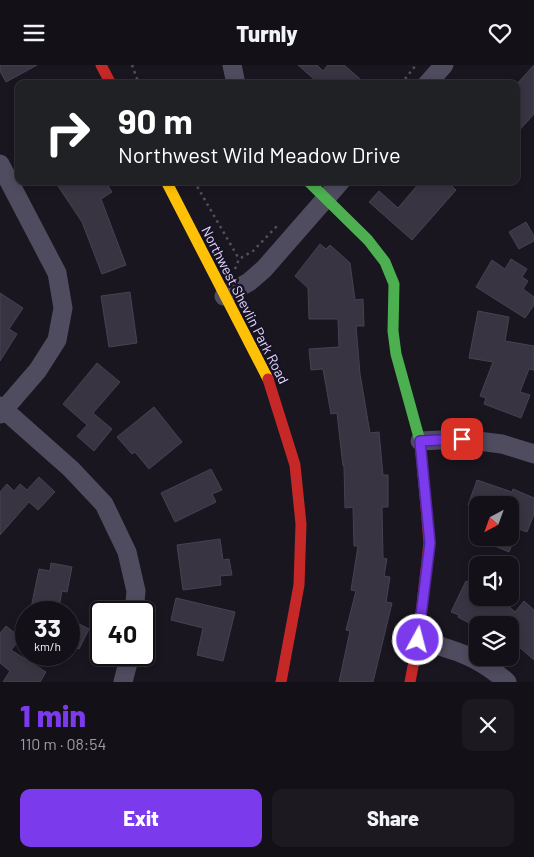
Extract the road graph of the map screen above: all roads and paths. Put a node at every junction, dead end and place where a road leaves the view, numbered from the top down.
1 (101, 65) edge
2 (132, 65) edge
3 (232, 65) edge
4 (416, 65) edge
5 (444, 65) edge
6 (109, 80) edge
7 (138, 80) edge
8 (235, 80) edge
9 (404, 80) edge
10 (431, 80) edge
11 (0, 164) edge
12 (168, 185) edge
13 (196, 185) edge
14 (312, 185) edge
15 (337, 185) edge
16 (326, 198) junction
17 (239, 259) dead end
18 (224, 296) junction
19 (1, 410) edge
20 (420, 441) junction
21 (534, 453) edge
22 (135, 601) edge
23 (418, 640) junction
24 (127, 666) edge
25 (123, 682) edge
26 (281, 682) edge
27 (410, 682) edge
28 (507, 682) edge

1 - 6 street
2 - 7 path
3 - 8 street
4 - 9 path
5 - 10 street
11 - 19 street
12 - 18 street, Northwest Shevlin Park Road
13 - 17 path
14 - 16 street
15 - 16 street
16 - 18 street
16 - 20 street
18 - 26 street, Northwest Shevlin Park Road
19 - 22 street
20 - 21 street
20 - 23 street
23 - 27 street
23 - 28 street
24 - 25 street

